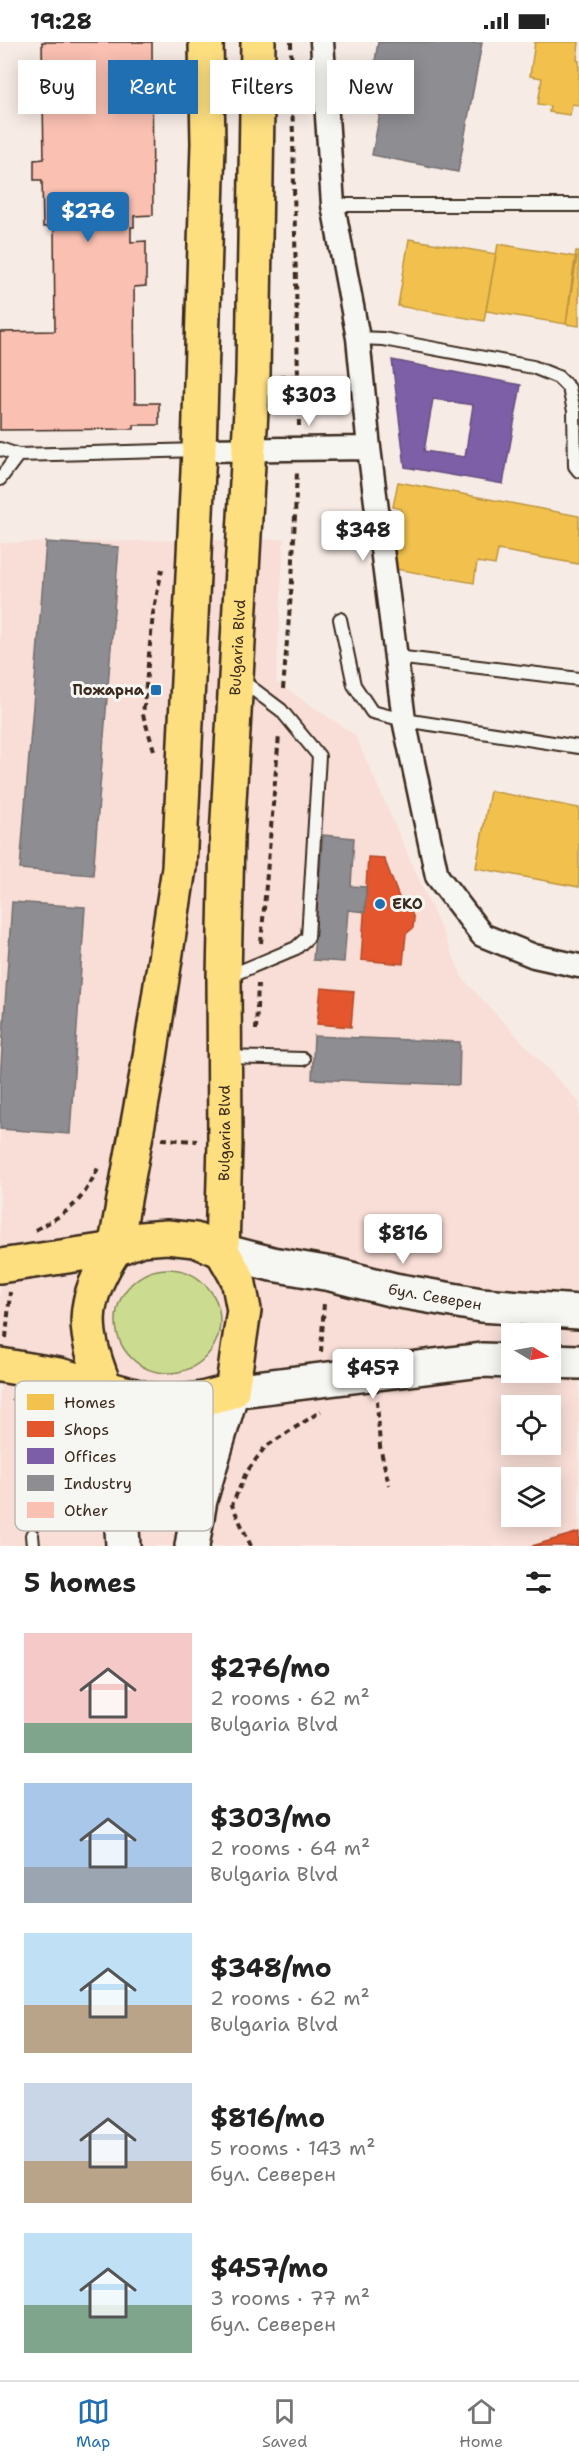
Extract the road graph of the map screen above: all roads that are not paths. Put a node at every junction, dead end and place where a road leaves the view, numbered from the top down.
1 (206, 42) edge
2 (258, 42) edge
3 (322, 42) edge
4 (333, 205) junction
5 (579, 206) edge
6 (357, 338) junction
7 (249, 448) junction
8 (369, 448) junction
9 (0, 449) edge
10 (199, 450) junction
11 (18, 455) junction
12 (579, 471) edge
13 (0, 479) edge
14 (340, 619) dead end
15 (396, 657) junction
16 (237, 677) junction
17 (579, 679) edge
18 (404, 720) junction
19 (579, 747) edge
20 (579, 966) edge
21 (224, 978) junction
22 (239, 1057) junction
23 (303, 1059) dead end
24 (115, 1250) junction
25 (222, 1251) junction
26 (5, 1277) edge
27 (579, 1312) edge
28 (3, 1356) edge
29 (501, 1361) edge
30 (561, 1361) edge
31 (579, 1362) edge
32 (80, 1381) edge
33 (102, 1381) edge
34 (232, 1391) junction
35 (213, 1396) edge
36 (213, 1456) edge
37 (122, 1531) edge
38 (195, 1531) edge
39 (123, 1546) edge
40 (192, 1546) edge

1 - 10 main road
2 - 7 main road, Bulgaria Blvd
3 - 4 street
4 - 5 lane
4 - 6 street
6 - 8 street
6 - 12 lane
7 - 8 street
7 - 10 street
7 - 16 main road, Bulgaria Blvd
8 - 15 street
9 - 11 lane
10 - 11 lane
10 - 24 main road
11 - 13 lane
14 - 18 lane
15 - 17 lane
15 - 18 street
16 - 21 main road, Bulgaria Blvd
16 - 21 lane
18 - 19 lane
18 - 20 street
21 - 22 main road, Bulgaria Blvd
22 - 23 lane
22 - 25 main road, Bulgaria Blvd
24 - 25 main road
24 - 26 main road
24 - 33 main road
25 - 27 main road, бул. Северен
25 - 34 main road
28 - 32 main road
29 - 34 main road
30 - 31 main road
34 - 35 main road
34 - 36 main road
37 - 39 main road
38 - 40 main road

